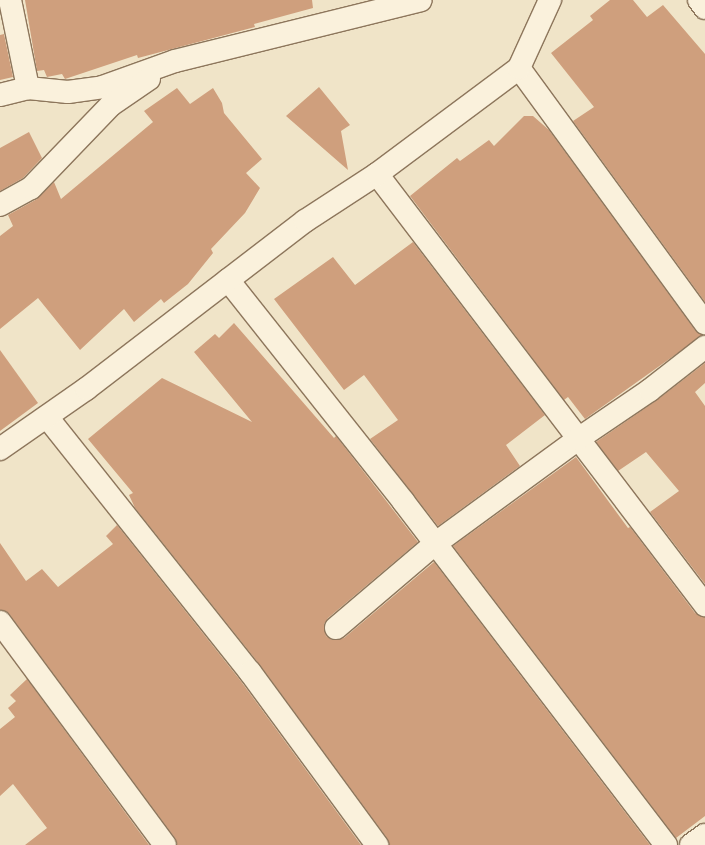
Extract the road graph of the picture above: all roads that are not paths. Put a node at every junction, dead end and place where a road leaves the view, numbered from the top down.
1 (10, 0) edge
2 (421, 0) edge
3 (550, 0) edge
4 (699, 0) edge
5 (705, 8) edge
6 (175, 61) junction
7 (518, 68) junction
8 (28, 88) junction
9 (0, 95) edge
10 (377, 174) junction
11 (0, 206) edge
12 (228, 280) junction
13 (705, 323) edge
14 (705, 347) edge
15 (47, 417) junction
16 (578, 438) junction
17 (0, 449) edge
18 (436, 543) junction
19 (705, 605) edge
20 (0, 622) edge
21 (336, 628) dead end
22 (705, 835) edge
23 (165, 845) edge
24 (376, 845) edge
25 (666, 845) edge
26 (692, 845) edge

1 - 8 street
2 - 6 street
3 - 7 street
4 - 5 street
6 - 8 street
6 - 11 street
7 - 10 street
7 - 13 street
8 - 9 street
10 - 12 street
10 - 16 street
12 - 15 street
12 - 18 street
14 - 16 street
15 - 17 street
15 - 24 street
16 - 18 street
16 - 19 street
18 - 21 street
18 - 25 street
20 - 23 street
22 - 26 street

